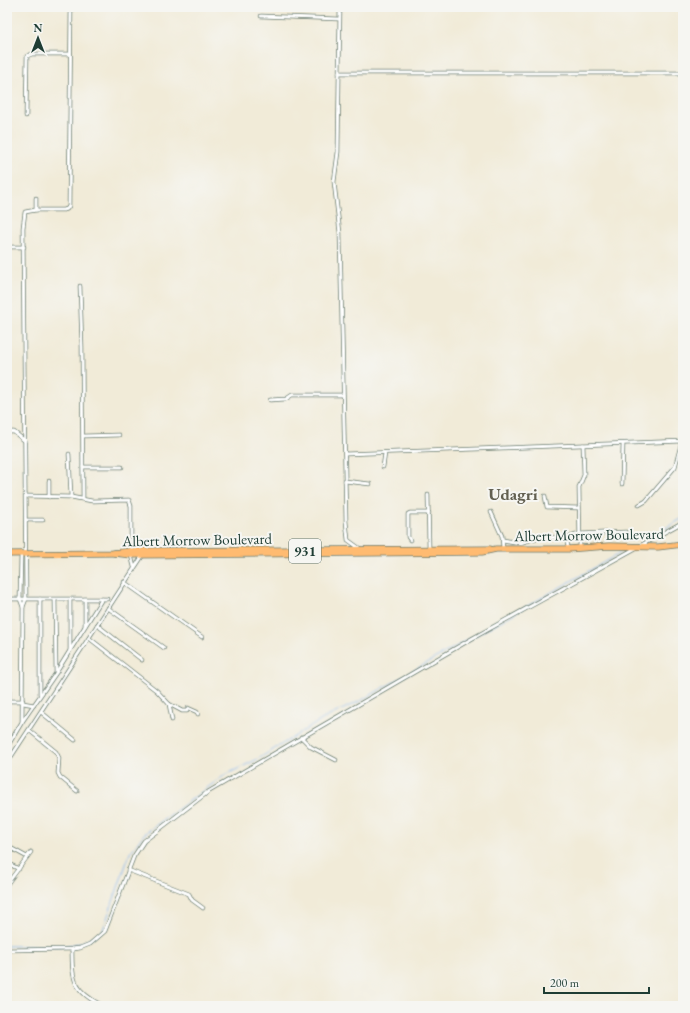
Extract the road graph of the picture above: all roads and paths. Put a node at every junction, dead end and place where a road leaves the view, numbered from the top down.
1 (71, 7) edge
2 (340, 7) edge
3 (261, 16) dead end
4 (339, 19) junction
5 (70, 54) junction
6 (339, 73) junction
7 (683, 73) edge
8 (26, 116) dead end
9 (36, 198) dead end
10 (36, 210) junction
11 (7, 247) edge
12 (24, 247) junction
13 (80, 286) dead end
14 (343, 395) junction
15 (270, 400) dead end
16 (7, 432) edge
17 (119, 435) dead end
18 (83, 436) junction
19 (25, 441) junction
20 (682, 441) edge
21 (623, 444) junction
22 (583, 445) junction
23 (385, 453) junction
24 (69, 454) dead end
25 (345, 454) junction
26 (122, 467) dead end
27 (383, 467) dead end
28 (83, 468) junction
29 (49, 481) dead end
30 (345, 481) junction
31 (370, 484) dead end
32 (622, 484) dead end
33 (428, 495) dead end
34 (26, 496) junction
35 (545, 496) dead end
36 (50, 497) junction
37 (70, 497) junction
38 (83, 498) junction
39 (638, 505) dead end
40 (579, 508) junction
41 (491, 512) dead end
42 (428, 513) junction
43 (26, 520) junction
44 (43, 520) dead end
45 (683, 522) edge
46 (626, 532) dead end
47 (579, 534) junction
48 (567, 538) junction
49 (410, 540) dead end
50 (503, 540) junction
51 (349, 543) junction
52 (683, 544) edge
53 (641, 546) junction
54 (580, 547) junction
55 (429, 548) junction
56 (503, 549) junction
57 (568, 549) junction
58 (344, 550) junction
59 (363, 550) junction
60 (496, 550) junction
61 (131, 553) junction
62 (7, 554) edge
63 (23, 554) junction
64 (143, 555) junction
65 (134, 566) junction
66 (124, 582) junction
67 (8, 599) edge
68 (20, 599) junction
69 (26, 599) junction
70 (40, 599) junction
71 (85, 599) junction
72 (102, 599) junction
73 (107, 599) dead end
74 (55, 600) junction
75 (70, 600) junction
76 (23, 607) junction
77 (108, 608) junction
78 (97, 625) junction
79 (85, 626) junction
80 (70, 635) junction
81 (78, 637) junction
82 (89, 638) junction
83 (202, 638) dead end
84 (164, 648) dead end
85 (70, 650) junction
86 (142, 660) dead end
87 (56, 673) junction
88 (40, 681) junction
89 (49, 682) junction
90 (40, 694) junction
91 (8, 701) edge
92 (23, 702) junction
93 (170, 704) junction
94 (34, 705) junction
95 (40, 712) junction
96 (198, 714) dead end
97 (172, 720) dead end
98 (22, 722) junction
99 (29, 730) junction
100 (301, 737) junction
101 (75, 740) dead end
102 (7, 747) edge
103 (336, 760) dead end
104 (7, 763) edge
105 (77, 791) dead end
106 (7, 846) edge
107 (31, 852) dead end
108 (27, 857) junction
109 (7, 862) edge
110 (19, 869) junction
111 (128, 870) junction
112 (8, 882) edge
113 (203, 908) dead end
114 (72, 949) junction
115 (7, 950) edge
116 (103, 1006) edge

1 - 5 street
2 - 4 street
3 - 4 street
4 - 6 street
5 - 8 street
5 - 10 street
6 - 7 street
6 - 14 street
9 - 10 street
10 - 12 street
11 - 12 street
12 - 19 street
13 - 18 street
14 - 15 street
14 - 25 street
16 - 19 street
17 - 18 street
18 - 28 street
19 - 34 street
20 - 21 street
20 - 39 street
21 - 22 street
21 - 32 street
22 - 23 street
22 - 40 street
23 - 25 street
23 - 27 street
24 - 37 street
25 - 30 street
26 - 28 street
28 - 38 street
29 - 36 street
30 - 31 street
30 - 51 street
33 - 42 street
34 - 36 street
34 - 43 street
35 - 40 street
36 - 37 street
37 - 38 street
38 - 61 street
40 - 47 street
41 - 50 street
42 - 49 street
42 - 55 street
43 - 44 street
43 - 63 street
45 - 53 street
46 - 47 street
47 - 48 street
47 - 54 street
48 - 50 street
48 - 57 street
50 - 56 street
51 - 58 street
51 - 59 street
52 - 53 highway, Albert Morrow Boulevard / 931
53 - 54 highway, Albert Morrow Boulevard / 931
53 - 100 street
54 - 57 highway, Albert Morrow Boulevard / 931
55 - 59 highway, Albert Morrow Boulevard / 931
55 - 60 highway, Albert Morrow Boulevard / 931
56 - 57 highway, Albert Morrow Boulevard / 931
56 - 60 highway, Albert Morrow Boulevard / 931
58 - 59 highway, Albert Morrow Boulevard / 931
58 - 61 highway, Albert Morrow Boulevard / 931
60 - 64 highway, Albert Morrow Boulevard / 931
61 - 63 highway, Albert Morrow Boulevard / 931
61 - 64 highway, Albert Morrow Boulevard / 931
61 - 65 street
62 - 63 highway, Albert Morrow Boulevard / 931
63 - 68 street
63 - 69 street
64 - 65 street
65 - 66 street
66 - 77 street
66 - 83 street
67 - 68 street
67 - 91 street
68 - 69 street
68 - 76 street
69 - 70 street
69 - 76 street
70 - 74 street
70 - 88 street
71 - 72 street
71 - 75 street
71 - 79 street
72 - 73 street
72 - 79 street
74 - 75 street
74 - 87 street
75 - 80 street
76 - 92 street
77 - 78 street
77 - 84 street
78 - 82 street
78 - 86 street
79 - 81 street
80 - 81 street
80 - 85 street
81 - 85 street
82 - 93 street
82 - 95 street
85 - 87 street
87 - 89 street
88 - 89 street
88 - 90 street
89 - 90 street
90 - 94 street
91 - 92 street
92 - 94 street
92 - 98 street
93 - 96 street
93 - 97 street
94 - 98 street
95 - 99 street
95 - 101 street
98 - 102 street
99 - 104 street
99 - 105 street
100 - 103 street
100 - 111 street
106 - 108 street
107 - 108 street
108 - 110 street
109 - 110 street
110 - 112 street
111 - 113 street
111 - 114 street
114 - 115 street
114 - 116 street

